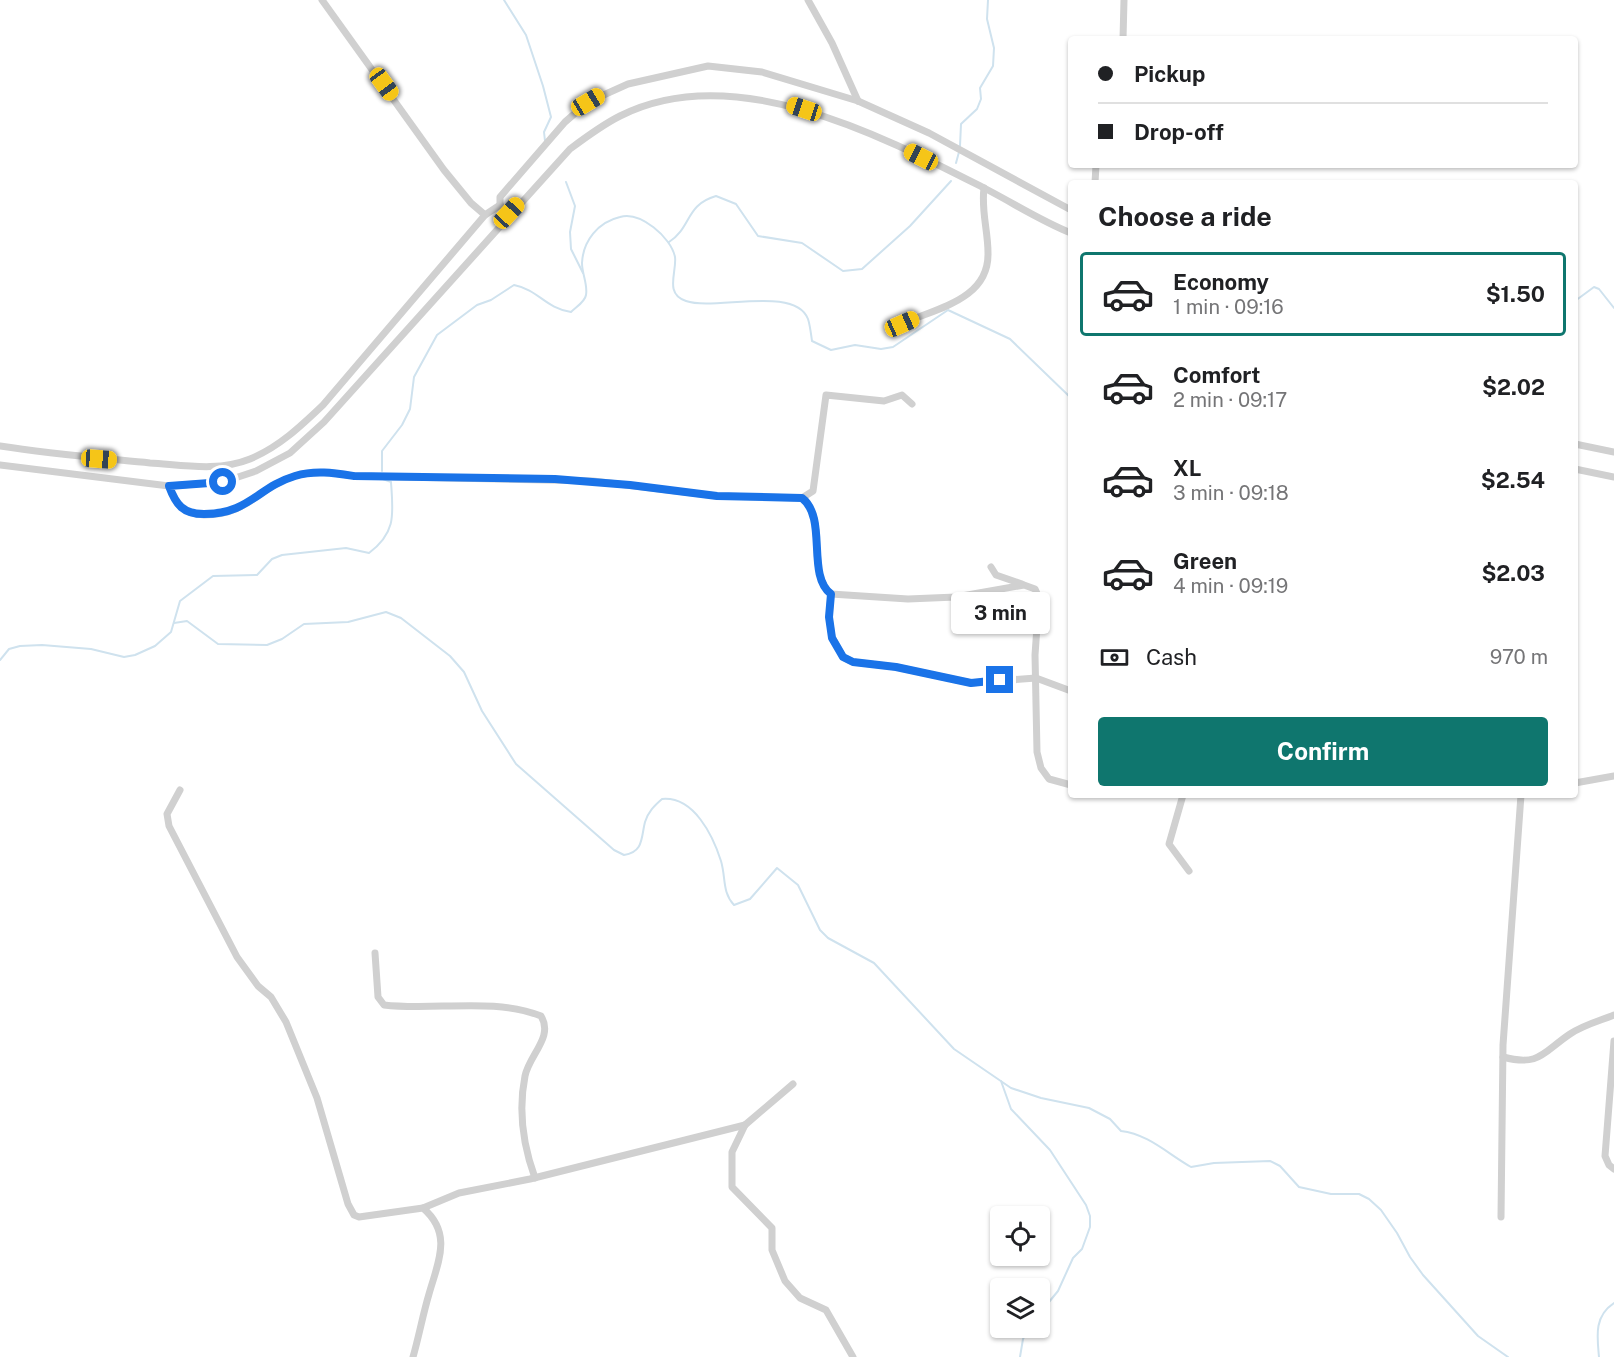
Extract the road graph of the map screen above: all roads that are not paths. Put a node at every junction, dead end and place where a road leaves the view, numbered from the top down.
1 (322, 0) edge
2 (808, 0) edge
3 (1124, 0) edge
4 (1123, 36) edge
5 (858, 101) junction
6 (984, 188) junction
7 (501, 205) junction
8 (1068, 208) edge
9 (509, 213) junction
10 (485, 214) junction
11 (1068, 231) edge
12 (902, 324) dead end
13 (912, 404) dead end
14 (1578, 445) edge
15 (0, 446) edge
16 (1614, 452) edge
17 (0, 465) edge
18 (1578, 471) edge
19 (1614, 477) edge
20 (169, 486) junction
21 (802, 498) junction
22 (991, 567) dead end
23 (1024, 585) junction
24 (831, 594) junction
25 (1036, 678) junction
26 (1068, 690) edge
27 (1614, 776) edge
28 (1578, 782) edge
29 (1068, 784) edge
30 (180, 790) dead end
31 (1182, 798) edge
32 (1521, 798) edge
33 (1189, 872) dead end
34 (375, 953) dead end
35 (1614, 1015) edge
36 (1614, 1041) edge
37 (1503, 1056) junction
38 (793, 1084) dead end
39 (746, 1125) junction
40 (1614, 1169) edge
41 (535, 1178) junction
42 (423, 1208) junction
43 (1502, 1218) dead end
44 (413, 1357) edge
45 (853, 1357) edge

1 - 10 street
2 - 5 street
3 - 4 street
5 - 7 street
5 - 8 street
6 - 9 street
6 - 11 street
6 - 12 street
7 - 9 street
7 - 10 street
9 - 20 street
10 - 15 street
13 - 21 street
14 - 16 street
17 - 20 street
18 - 19 street
20 - 21 street
21 - 24 street
22 - 23 street
23 - 24 street
23 - 25 street
24 - 25 street
25 - 26 street
25 - 29 street
27 - 28 street
30 - 42 street
31 - 33 street
32 - 37 street
34 - 41 street
35 - 37 street
36 - 40 street
37 - 43 street
38 - 39 street
39 - 41 street
39 - 45 street
41 - 42 street
42 - 44 street

